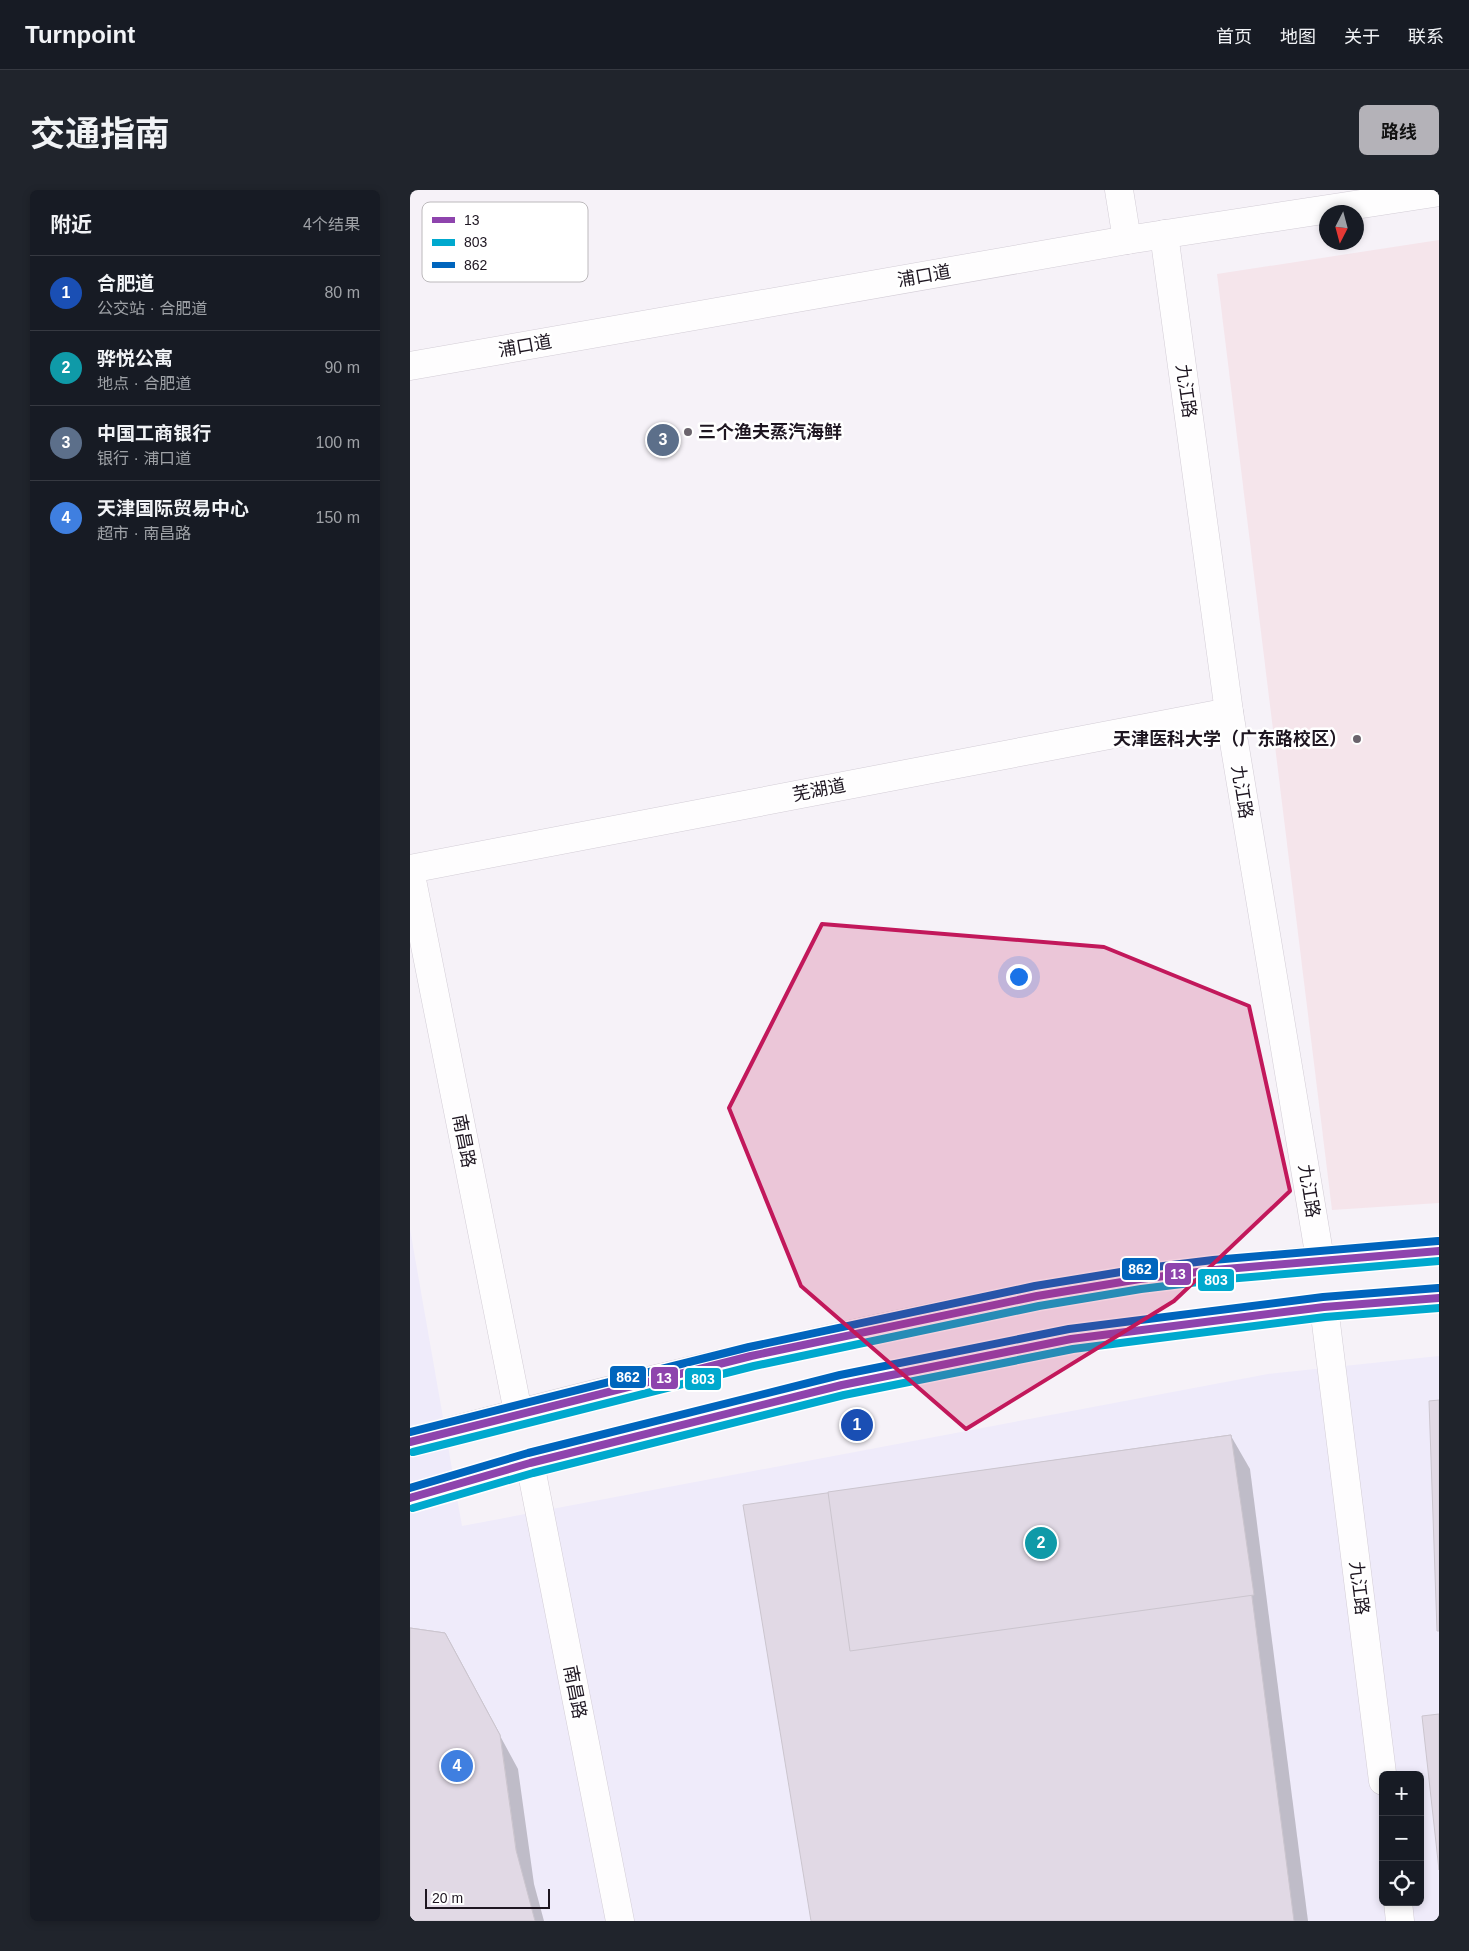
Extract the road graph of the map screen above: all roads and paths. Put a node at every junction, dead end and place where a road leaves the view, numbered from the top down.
1 (1119, 190) edge
2 (1439, 192) edge
3 (1164, 234) junction
4 (1127, 240) junction
5 (410, 366) edge
6 (1229, 712) junction
7 (410, 869) edge
8 (1439, 1251) edge
9 (1320, 1259) junction
10 (1439, 1298) edge
11 (1324, 1307) junction
12 (518, 1412) junction
13 (410, 1442) edge
14 (530, 1463) junction
15 (410, 1498) edge
16 (1382, 1771) edge
17 (1398, 1906) edge
18 (620, 1921) edge
19 (1400, 1921) edge

1 - 4 street
2 - 3 street, 浦口道
3 - 4 street, 浦口道
3 - 6 street, 九江路
4 - 5 street, 浦口道
6 - 7 street, 芜湖道
6 - 9 street, 九江路
7 - 12 street, 南昌路
8 - 9 street
9 - 12 street
10 - 11 street
11 - 14 street
11 - 16 street, 九江路
12 - 13 street
14 - 15 street
14 - 18 street, 南昌路
17 - 19 street

